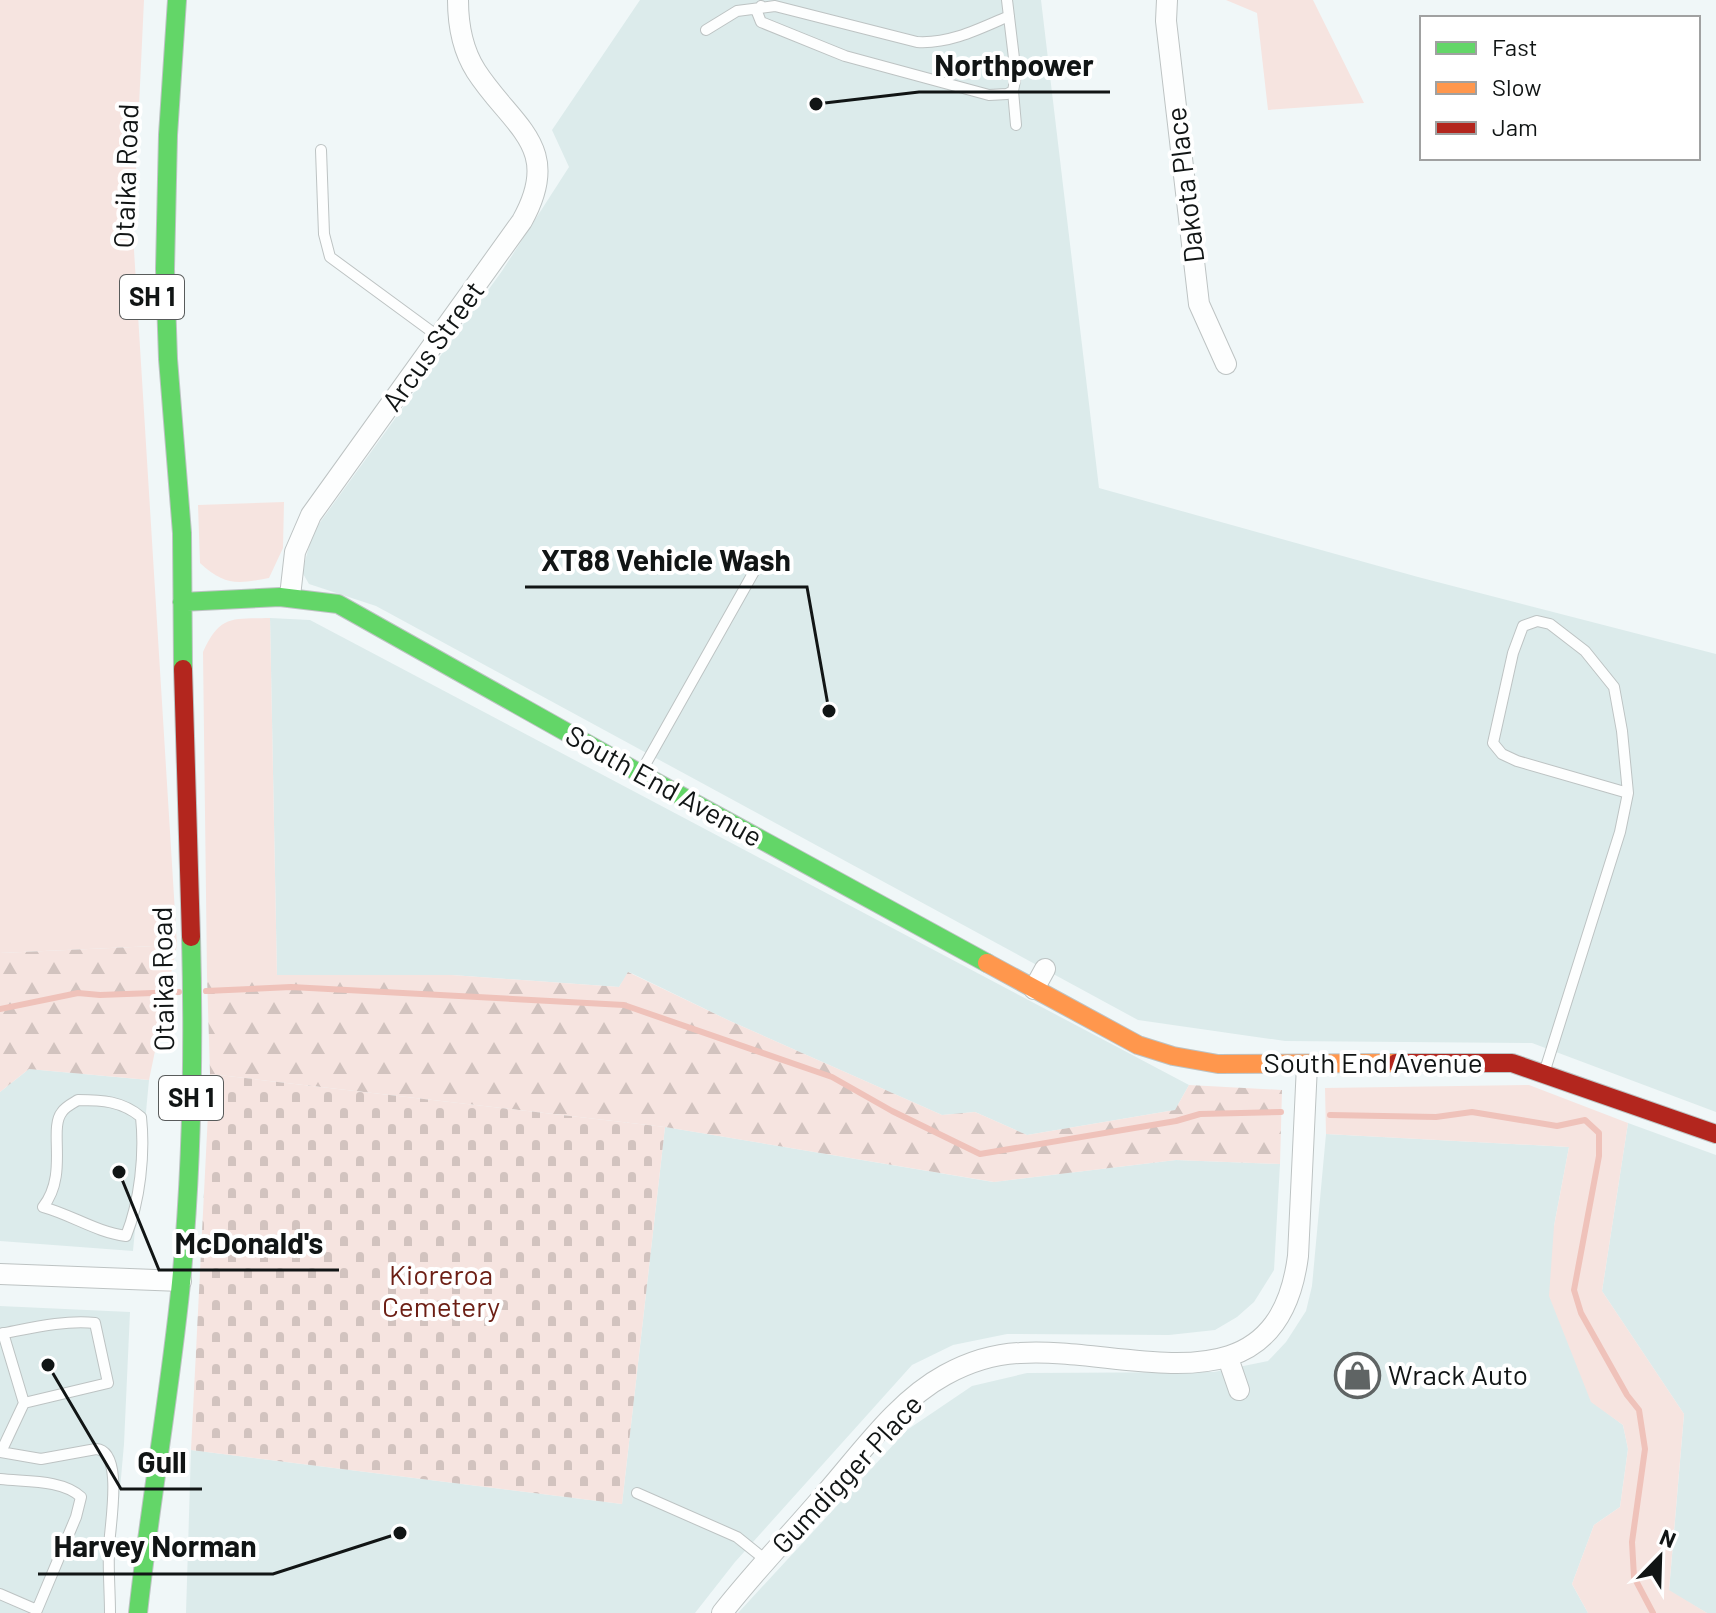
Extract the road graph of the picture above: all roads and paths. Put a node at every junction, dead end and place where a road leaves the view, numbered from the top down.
1 (162, 0) edge
2 (177, 0) edge
3 (458, 0) edge
4 (1007, 0) edge
5 (1167, 0) edge
6 (761, 6) junction
7 (1009, 16) junction
8 (706, 30) dead end
9 (1013, 91) junction
10 (1016, 125) dead end
11 (321, 150) dead end
12 (439, 337) junction
13 (1226, 364) dead end
14 (760, 561) dead end
15 (182, 596) junction
16 (290, 596) junction
17 (641, 774) junction
18 (1628, 793) junction
19 (1045, 969) dead end
20 (1034, 989) junction
21 (1307, 1065) junction
22 (1544, 1074) junction
23 (141, 1117) joint
24 (1716, 1134) edge
25 (0, 1274) edge
26 (181, 1281) junction
27 (1, 1333) edge
28 (1228, 1358) junction
29 (1239, 1390) dead end
30 (24, 1403) junction
31 (165, 1414) junction
32 (0, 1452) edge
33 (0, 1479) edge
34 (637, 1493) dead end
35 (166, 1534) dead end
36 (767, 1561) junction
37 (0, 1594) edge
38 (110, 1613) edge
39 (138, 1613) edge
40 (722, 1613) edge

1 - 15 main road, Otaika Road / SH 1
2 - 15 main road, Otaika Road / SH 1
3 - 12 street, Arcus Street
4 - 7 lane
5 - 13 street, Dakota Place
6 - 7 lane
6 - 8 lane
6 - 9 lane
7 - 9 lane
9 - 10 lane
11 - 12 lane
12 - 16 street, Arcus Street
14 - 17 lane
15 - 16 main road
15 - 26 main road, Otaika Road / SH 1
16 - 17 main road, South End Avenue
17 - 20 main road, South End Avenue
18 - 18 lane
18 - 22 lane
19 - 20 street
20 - 21 main road, South End Avenue
21 - 22 main road, South End Avenue
21 - 28 street, Gumdigger Place
22 - 24 main road, South End Avenue
23 - 23 lane
25 - 26 street
26 - 31 main road, Otaika Road / SH 1
27 - 30 lane
27 - 30 lane
28 - 29 street
28 - 36 street, Gumdigger Place
30 - 32 lane
31 - 35 main road, Otaika Road / SH 1
31 - 39 main road, Otaika Road / SH 1
32 - 38 lane
33 - 37 lane
34 - 36 lane
36 - 40 street, Gumdigger Place

